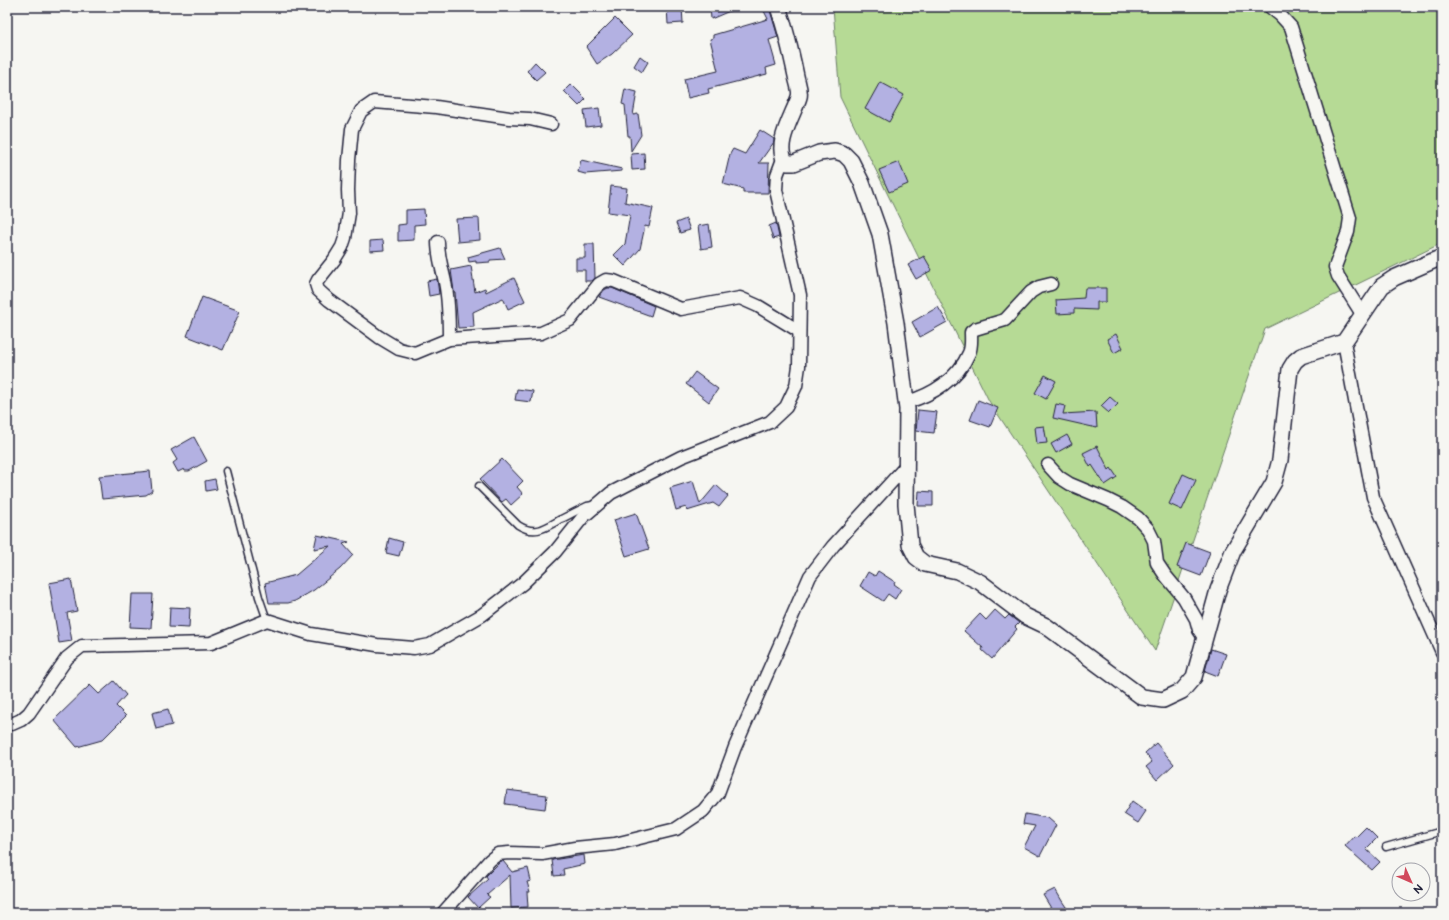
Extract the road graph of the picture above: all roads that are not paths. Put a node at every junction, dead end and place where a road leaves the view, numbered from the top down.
1 (778, 7) edge
2 (1270, 7) edge
3 (551, 124) dead end
4 (783, 159) junction
5 (438, 242) dead end
6 (1442, 256) edge
7 (1050, 284) dead end
8 (1362, 314) junction
9 (799, 331) junction
10 (449, 339) junction
11 (1344, 342) junction
12 (907, 402) junction
13 (907, 465) junction
14 (1048, 465) dead end
15 (226, 471) dead end
16 (479, 486) dead end
17 (598, 503) junction
18 (266, 620) junction
19 (1205, 639) junction
20 (1442, 652) edge
21 (7, 722) edge
22 (1442, 831) edge
23 (1386, 847) dead end
24 (443, 913) edge

1 - 4 street
2 - 8 street
3 - 10 street
4 - 9 street
4 - 12 street
5 - 10 street
6 - 8 street
7 - 12 street
8 - 11 street
9 - 10 street
9 - 17 street
11 - 19 street
11 - 20 street
12 - 13 street
13 - 19 street
13 - 24 street
14 - 19 street
15 - 18 lane
16 - 17 lane
17 - 18 street
18 - 21 street
22 - 23 lane

